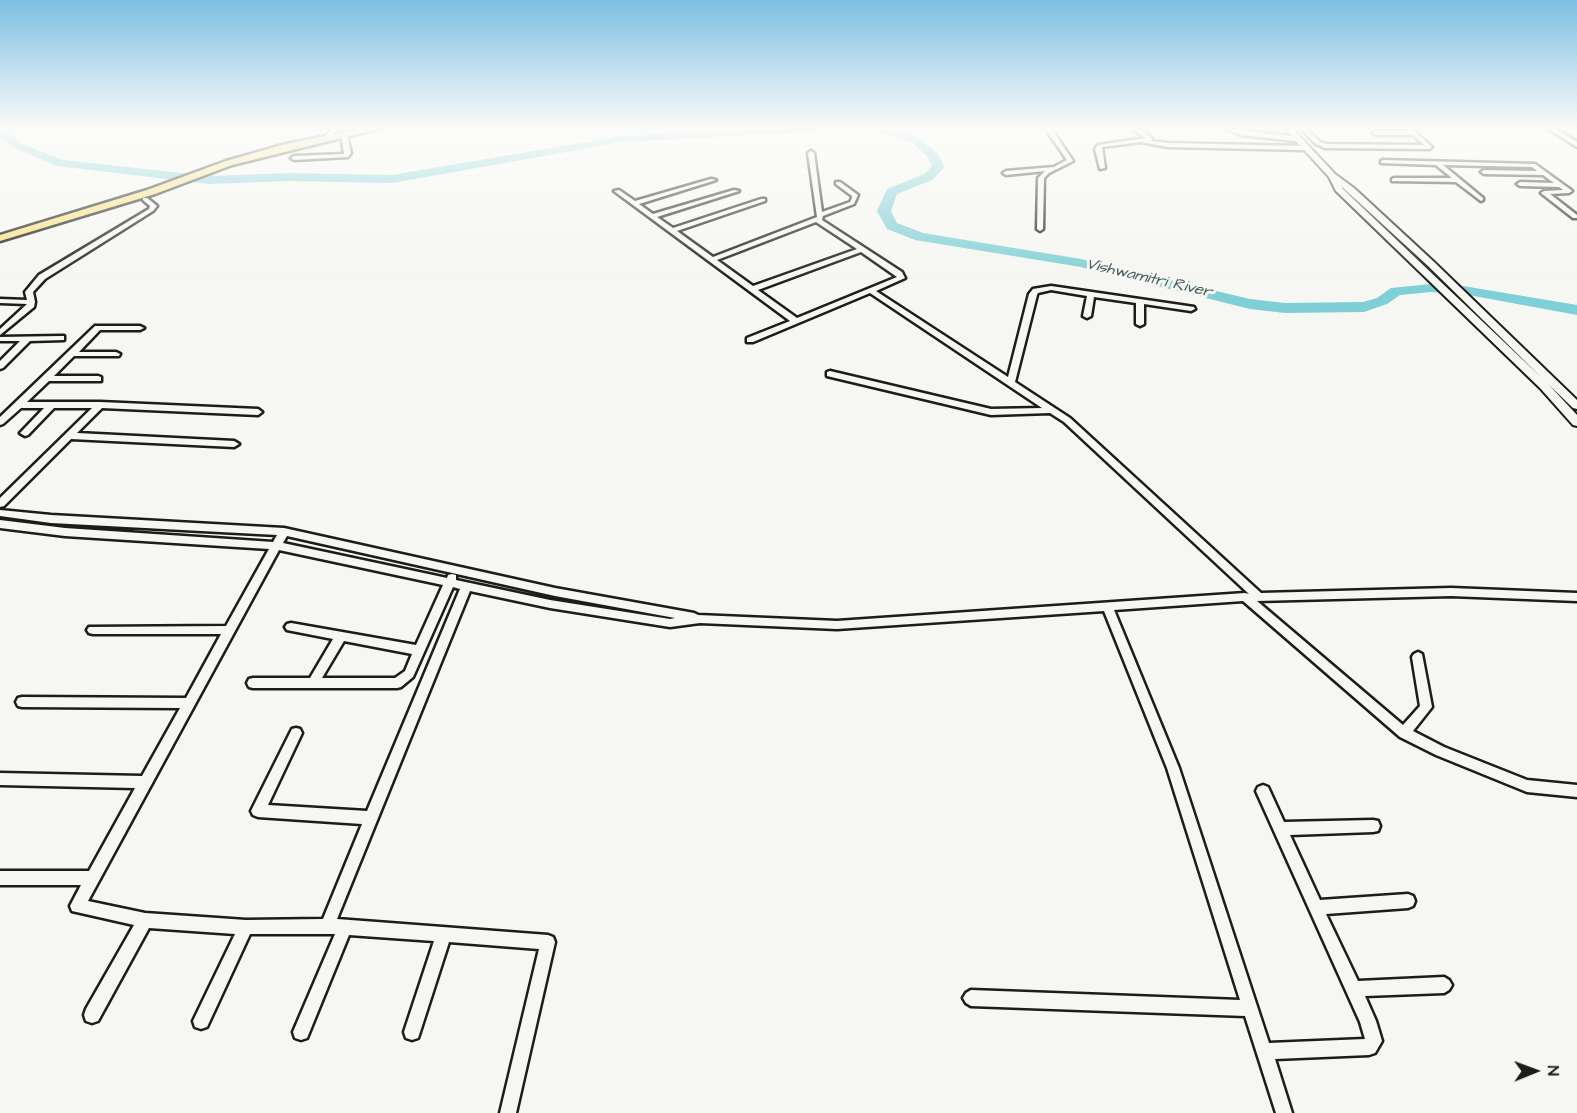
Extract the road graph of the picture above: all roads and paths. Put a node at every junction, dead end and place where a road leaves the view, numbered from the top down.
1 (173, 180) edge
2 (187, 180) edge
3 (713, 180) dead end
4 (814, 180) edge
5 (1041, 180) edge
6 (1334, 180) edge
7 (1337, 180) edge
8 (1394, 180) dead end
9 (1458, 180) joint
10 (1554, 180) edge
11 (838, 183) dead end
12 (1520, 184) dead end
13 (1562, 186) junction
14 (617, 191) dead end
15 (736, 191) dead end
16 (151, 195) junction
17 (1480, 199) dead end
18 (763, 200) dead end
19 (634, 203) junction
20 (652, 216) junction
21 (819, 217) junction
22 (1575, 217) dead end
23 (1040, 229) dead end
24 (672, 231) junction
25 (0, 232) edge
26 (0, 238) edge
27 (860, 250) junction
28 (712, 260) junction
29 (752, 289) junction
30 (870, 290) junction
31 (1091, 294) junction
32 (0, 301) edge
33 (31, 302) junction
34 (1140, 302) junction
35 (1191, 309) dead end
36 (1088, 316) dead end
37 (796, 321) junction
38 (1140, 324) dead end
39 (140, 328) dead end
40 (0, 333) edge
41 (28, 338) junction
42 (61, 338) dead end
43 (0, 339) edge
44 (750, 340) dead end
45 (73, 354) junction
46 (116, 354) dead end
47 (0, 366) edge
48 (830, 374) dead end
49 (48, 378) junction
50 (98, 378) dead end
51 (1011, 383) junction
52 (19, 405) junction
53 (52, 405) junction
54 (100, 405) junction
55 (1577, 406) edge
56 (1052, 410) junction
57 (258, 412) dead end
58 (0, 422) edge
59 (1577, 422) edge
60 (25, 433) dead end
61 (70, 436) junction
62 (234, 444) dead end
63 (0, 504) edge
64 (6, 513) edge
65 (0, 525) edge
66 (284, 532) junction
67 (277, 546) junction
68 (456, 569) junction
69 (449, 582) junction
70 (466, 587) junction
71 (1245, 597) junction
72 (1259, 597) junction
73 (1577, 597) edge
74 (1108, 608) junction
75 (700, 619) junction
76 (291, 627) dead end
77 (93, 630) dead end
78 (230, 630) junction
79 (340, 637) junction
80 (418, 650) junction
81 (1418, 657) dead end
82 (314, 681) junction
83 (253, 683) dead end
84 (22, 702) dead end
85 (190, 703) junction
86 (296, 733) dead end
87 (1404, 733) junction
88 (0, 779) edge
89 (146, 782) junction
90 (1263, 791) dead end
91 (1577, 791) edge
92 (371, 818) junction
93 (1373, 826) dead end
94 (1281, 829) junction
95 (0, 878) edge
96 (93, 878) junction
97 (1408, 902) dead end
98 (1316, 907) junction
99 (146, 920) junction
100 (327, 926) junction
101 (246, 927) junction
102 (345, 927) junction
103 (444, 934) junction
104 (1444, 985) dead end
105 (1353, 989) junction
106 (971, 998) dead end
107 (1250, 1008) junction
108 (92, 1015) dead end
109 (201, 1021) dead end
110 (301, 1032) dead end
111 (412, 1032) dead end
112 (1263, 1051) junction
113 (508, 1113) edge
114 (1284, 1113) edge

1 - 25 main road
2 - 16 main road
3 - 19 street
4 - 21 street
5 - 23 street
6 - 59 street
7 - 55 street
8 - 9 street
9 - 17 street
10 - 13 street
11 - 21 street
12 - 13 street
13 - 22 street
14 - 19 street
15 - 20 street
16 - 26 main road
16 - 33 street
18 - 24 street
19 - 20 street
20 - 24 street
21 - 27 street
21 - 28 street
24 - 28 street
27 - 29 street
27 - 30 street
28 - 29 street
29 - 37 street
30 - 37 street
30 - 51 street
31 - 34 street
31 - 36 street
31 - 51 street
32 - 33 street
33 - 40 street
34 - 35 street
34 - 38 street
37 - 44 street
39 - 45 street
41 - 42 street
41 - 43 street
41 - 47 street
45 - 46 street
45 - 49 street
48 - 56 street
49 - 50 street
49 - 52 street
51 - 56 street
52 - 53 street
52 - 58 street
53 - 54 street
53 - 60 street
54 - 57 street
54 - 61 street
56 - 72 street
61 - 62 street
61 - 63 street
64 - 65 street
64 - 66 street
65 - 67 street
66 - 67 street
66 - 68 street
67 - 69 street
67 - 78 street
68 - 69 street
68 - 75 street
69 - 70 street
69 - 80 street
70 - 75 street
70 - 92 street
71 - 72 street
71 - 74 street
71 - 87 street
72 - 73 street
74 - 75 street
74 - 107 street
76 - 79 street
77 - 78 street
78 - 85 street
79 - 80 street
79 - 82 street
80 - 82 street
81 - 87 street
82 - 83 street
84 - 85 street
85 - 89 street
86 - 92 street
87 - 91 street
88 - 89 street
89 - 96 street
90 - 94 street
92 - 100 street
93 - 94 street
94 - 98 street
95 - 96 street
96 - 99 street
97 - 98 street
98 - 105 street
99 - 101 street
99 - 108 street
100 - 101 street
100 - 102 street
101 - 109 street
102 - 103 street
102 - 110 street
103 - 111 street
103 - 113 street
104 - 105 street
105 - 112 street
106 - 107 street
107 - 112 street
112 - 114 street

